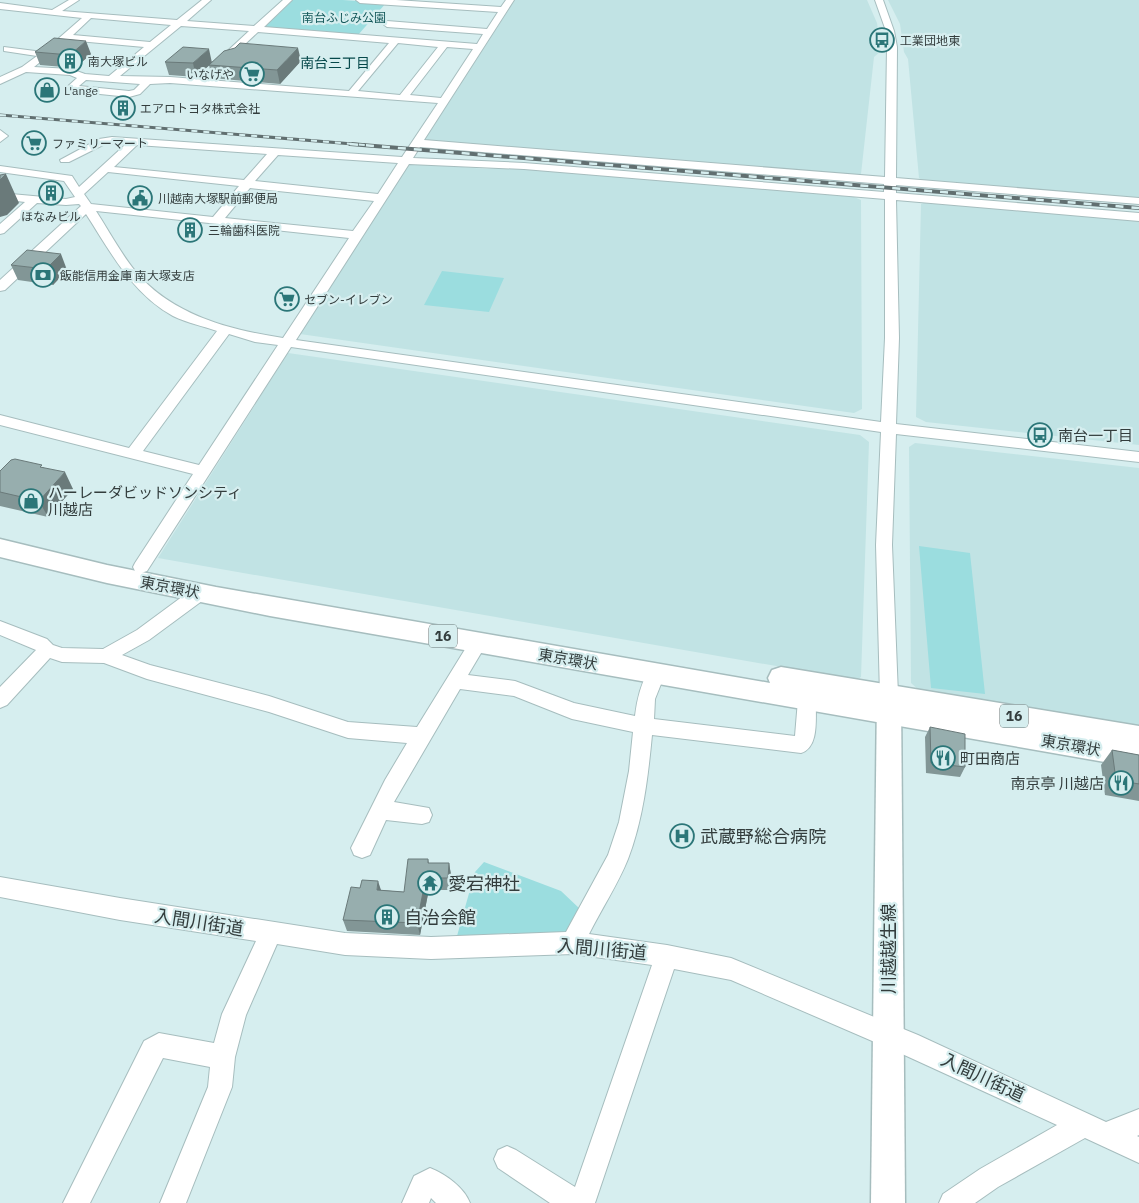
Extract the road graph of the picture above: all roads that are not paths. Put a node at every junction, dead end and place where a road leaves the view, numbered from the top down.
1 (74, 0) edge
2 (207, 0) edge
3 (288, 0) edge
4 (360, 0) edge
5 (510, 0) edge
6 (879, 0) edge
7 (0, 6) edge
8 (52, 13) junction
9 (500, 14) junction
10 (89, 16) junction
11 (179, 23) junction
12 (255, 29) junction
13 (489, 32) junction
14 (66, 36) junction
15 (374, 39) junction
16 (396, 40) junction
17 (152, 44) junction
18 (445, 44) junction
19 (478, 47) junction
20 (7, 49) dead end
21 (45, 55) junction
22 (24, 69) junction
23 (207, 76) junction
24 (84, 77) junction
25 (112, 78) junction
26 (0, 81) edge
27 (145, 81) junction
28 (351, 94) junction
29 (403, 98) junction
30 (444, 101) junction
31 (0, 133) edge
32 (0, 139) edge
33 (134, 142) junction
34 (416, 143) junction
35 (275, 151) junction
36 (405, 159) junction
37 (65, 160) dead end
38 (106, 169) junction
39 (2, 172) edge
40 (890, 181) junction
41 (248, 183) junction
42 (0, 196) edge
43 (890, 196) junction
44 (381, 198) junction
45 (35, 199) junction
46 (82, 201) junction
47 (1139, 201) edge
48 (1139, 217) edge
49 (216, 221) junction
50 (0, 230) edge
51 (356, 235) junction
52 (0, 287) edge
53 (225, 330) junction
54 (286, 343) junction
55 (0, 420) edge
56 (888, 428) junction
57 (134, 452) junction
58 (1139, 457) edge
59 (202, 471) junction
60 (0, 532) edge
61 (0, 548) edge
62 (140, 567) junction
63 (200, 593) junction
64 (0, 628) edge
65 (478, 643) junction
66 (47, 650) junction
67 (105, 656) junction
68 (656, 674) junction
69 (456, 681) junction
70 (0, 700) edge
71 (807, 700) junction
72 (889, 704) junction
73 (642, 726) junction
74 (422, 736) junction
75 (1139, 738) edge
76 (1139, 756) edge
77 (380, 810) junction
78 (422, 815) dead end
79 (362, 848) dead end
80 (0, 887) edge
81 (271, 933) junction
82 (573, 943) junction
83 (667, 956) junction
84 (887, 1034) junction
85 (223, 1057) junction
86 (1139, 1122) edge
87 (1095, 1130) junction
88 (1139, 1150) edge
89 (507, 1159) dead end
90 (76, 1203) edge
91 (173, 1203) edge
92 (415, 1203) edge
93 (456, 1203) edge
94 (574, 1203) edge
95 (888, 1203) edge
96 (952, 1203) edge

1 - 8 street
2 - 11 street
3 - 12 street
4 - 9 street
5 - 9 street
6 - 40 street
7 - 8 street
8 - 10 street
9 - 13 street
10 - 11 street
10 - 14 street
11 - 12 street
11 - 17 street
12 - 15 street
12 - 23 street
13 - 15 street
13 - 19 street
14 - 17 street
14 - 21 street
15 - 16 street
16 - 18 street
16 - 28 street
17 - 25 street
18 - 19 street
18 - 29 street
19 - 30 street
20 - 21 street
21 - 22 street
22 - 24 street
22 - 26 street
23 - 27 street
23 - 28 street
24 - 25 street
24 - 27 street
25 - 27 street
28 - 29 street
29 - 30 street
30 - 34 street
31 - 32 street
33 - 35 street
33 - 37 street
33 - 38 street
34 - 36 street
34 - 40 street
35 - 36 street
35 - 41 street
36 - 43 street
36 - 44 street
38 - 41 street
38 - 46 street
39 - 46 street
40 - 43 street
40 - 47 street
41 - 44 street
41 - 49 street
42 - 45 street
43 - 48 street
43 - 56 street
44 - 51 street
45 - 46 street
45 - 50 street
46 - 49 street
46 - 52 street
46 - 53 street
49 - 51 street
51 - 54 street
53 - 54 street
53 - 57 street
54 - 56 street
54 - 59 street
55 - 57 street
56 - 58 street
56 - 72 street
57 - 59 street
59 - 62 street
60 - 62 highway, 東京環状 / 16
61 - 63 highway, 東京環状 / 16
62 - 72 highway, 東京環状 / 16
63 - 65 highway, 東京環状 / 16
63 - 67 street
64 - 66 street
65 - 68 highway, 東京環状 / 16
65 - 69 street
66 - 67 street
66 - 70 street
67 - 74 street
68 - 71 highway, 東京環状 / 16
68 - 73 street
69 - 73 street
69 - 74 street
71 - 72 highway, 東京環状 / 16
71 - 73 street
72 - 75 highway, 東京環状 / 16
72 - 76 highway, 東京環状 / 16
72 - 84 main road, 川越越生線
73 - 82 street
74 - 77 street
77 - 78 street
77 - 79 street
80 - 81 street, 入間川街道
81 - 82 street, 入間川街道
81 - 85 street
82 - 83 street, 入間川街道
83 - 84 street, 入間川街道
83 - 94 street
84 - 87 street, 入間川街道
84 - 95 main road, 川越越生線
85 - 90 street
85 - 91 street
86 - 87 street
87 - 88 street, 入間川街道
87 - 96 street
89 - 94 street
92 - 93 street

